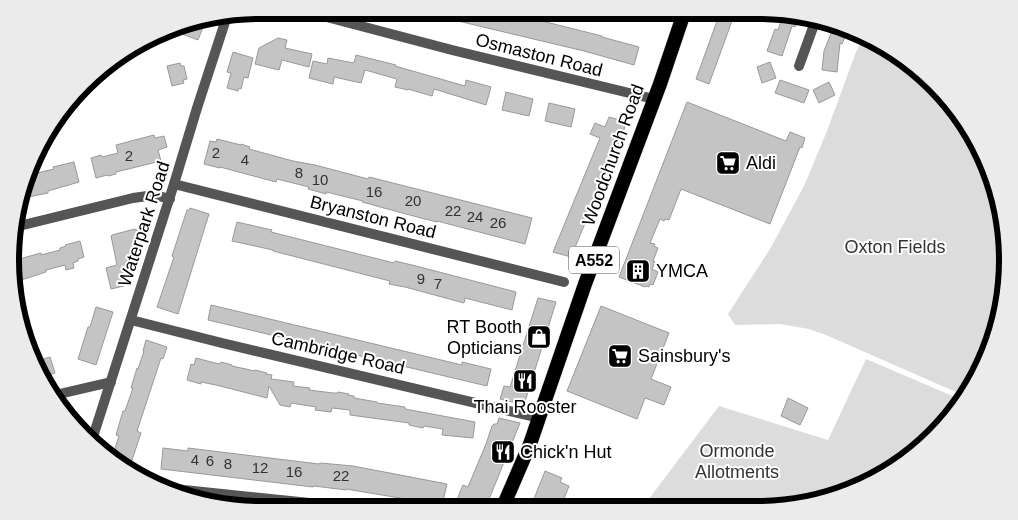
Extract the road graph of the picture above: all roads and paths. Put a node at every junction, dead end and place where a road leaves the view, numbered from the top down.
1 (334, 19) edge
2 (682, 19) edge
3 (225, 21) edge
4 (814, 25) edge
5 (799, 66) dead end
6 (654, 99) junction
7 (174, 184) junction
8 (170, 199) junction
9 (21, 225) edge
10 (564, 282) dead end
11 (131, 320) junction
12 (111, 382) junction
13 (59, 394) edge
14 (539, 418) junction
15 (94, 435) edge
16 (190, 490) edge
17 (291, 501) edge
18 (505, 501) edge

1 - 6 street, Osmaston Road
2 - 6 highway, Woodchurch Road / A552
3 - 7 street, Waterpark Road
4 - 5 street
6 - 14 highway, Woodchurch Road / A552
7 - 8 street, Waterpark Road
7 - 10 street, Bryanston Road
8 - 9 street
8 - 11 street, Waterpark Road
11 - 12 street, Waterpark Road
11 - 14 street, Cambridge Road
12 - 13 street
12 - 15 street, Waterpark Road
14 - 18 highway, Woodchurch Road / A552
16 - 17 street

